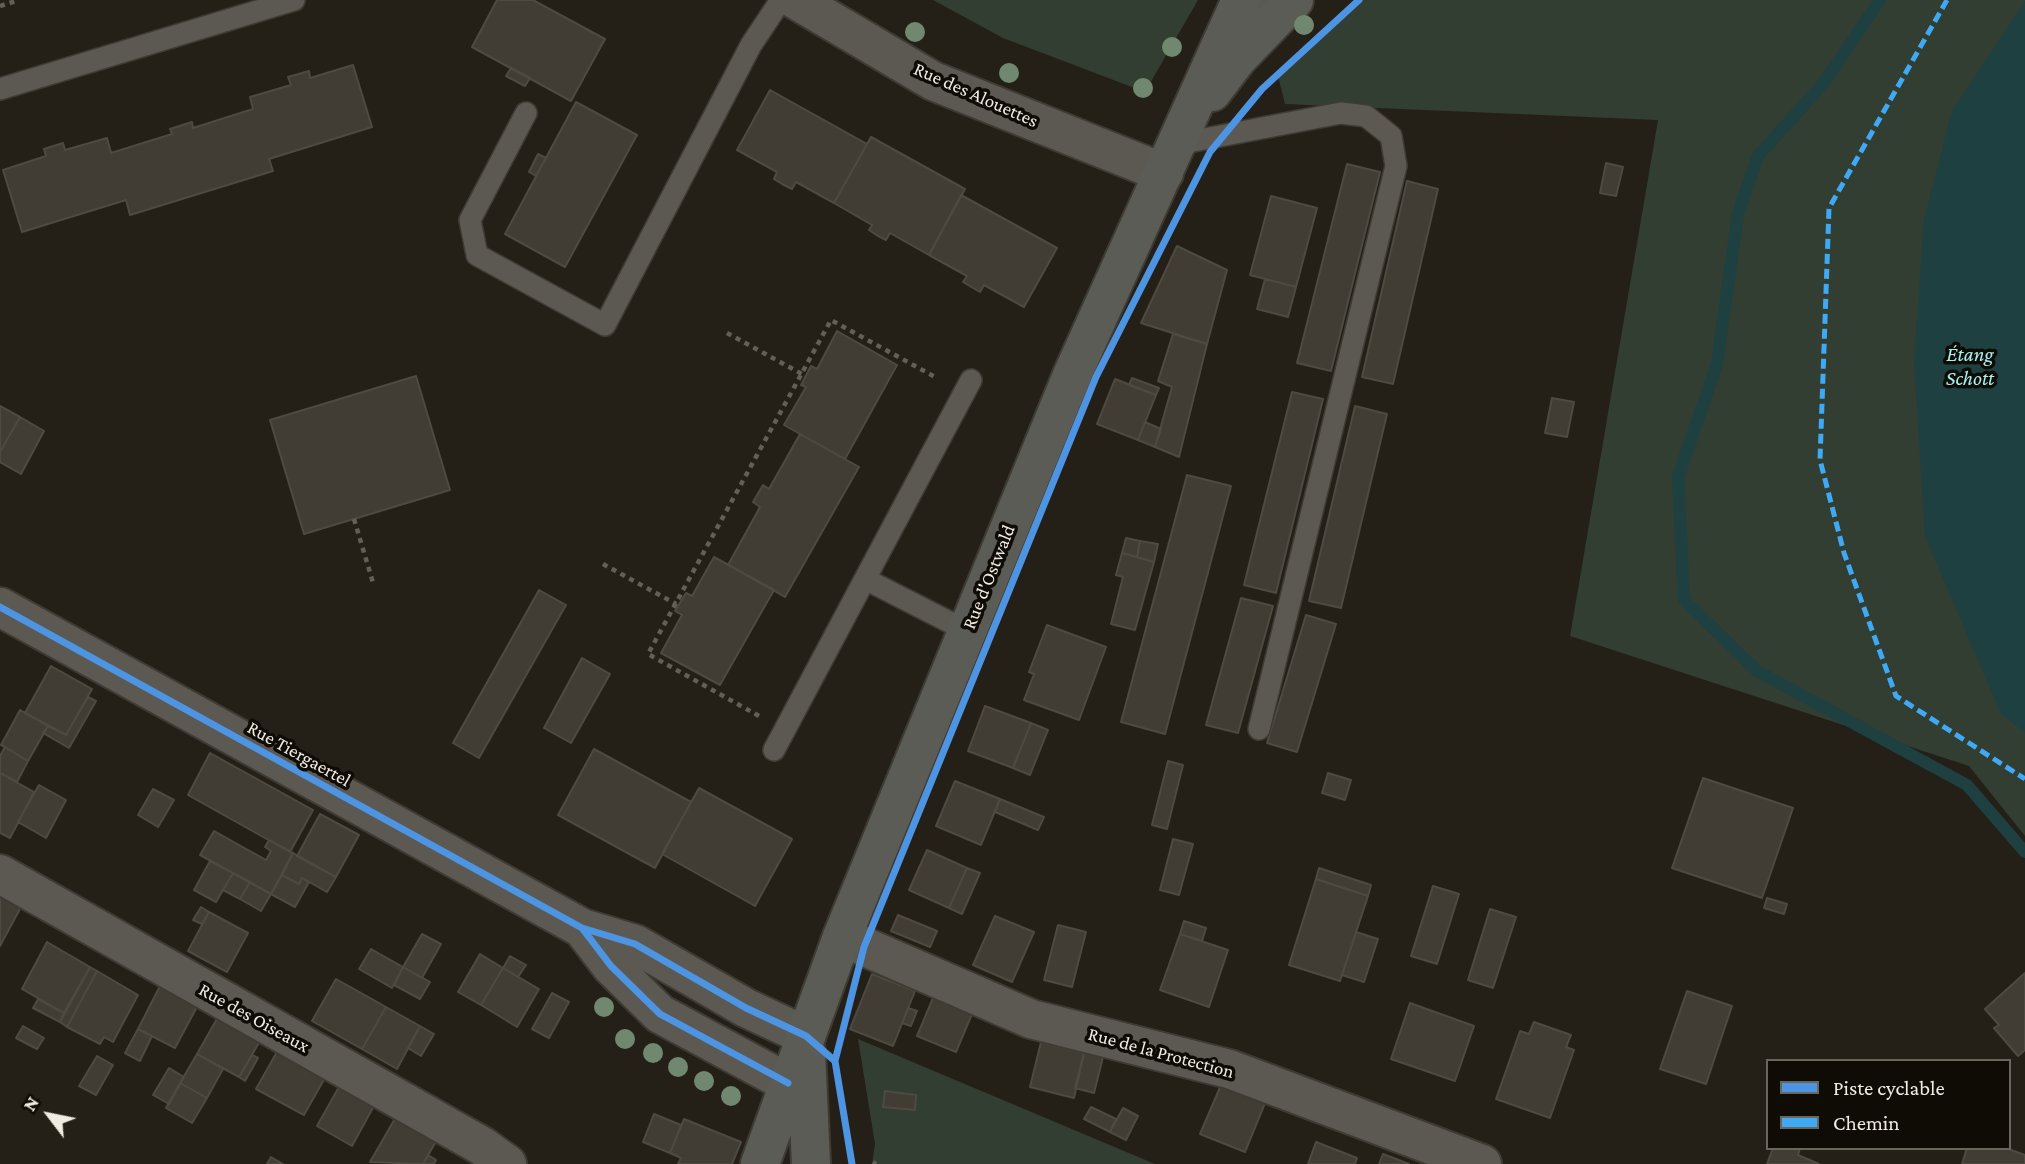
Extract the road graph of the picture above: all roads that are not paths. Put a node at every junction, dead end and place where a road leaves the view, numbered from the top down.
1 (294, 0) edge
2 (781, 0) edge
3 (796, 0) edge
4 (1241, 0) edge
5 (1262, 0) edge
6 (1294, 0) edge
7 (1237, 59) junction
8 (0, 89) edge
9 (526, 113) dead end
10 (1176, 147) junction
11 (967, 386) road end
12 (865, 579) junction
13 (0, 607) edge
14 (967, 631) junction
15 (1259, 729) dead end
16 (774, 750) dead end
17 (0, 874) edge
18 (582, 928) junction
19 (842, 937) junction
20 (806, 1036) junction
21 (788, 1083) junction
22 (507, 1164) edge
23 (760, 1164) edge
24 (811, 1164) edge
25 (1482, 1164) edge

1 - 8 lane
2 - 9 lane
3 - 10 street, Rue des Alouettes
4 - 10 main road, Rue d'Ostwald
5 - 7 lane
6 - 7 main road, Rue d'Ostwald
7 - 10 main road, Rue d'Ostwald
10 - 14 main road, Rue d'Ostwald
10 - 15 lane
11 - 12 lane
12 - 14 lane
12 - 16 lane
13 - 18 street, Rue Tiergaertel
14 - 19 main road, Rue d'Ostwald
17 - 22 street, Rue des Oiseaux
18 - 20 street, Rue Tiergaertel
18 - 21 street, Rue Tiergaertel
19 - 20 main road, Rue d'Ostwald
19 - 25 street, Rue de la Protection
20 - 21 main road, Rue d'Ostwald
20 - 24 main road, Rue d'Ostwald
21 - 23 main road, Rue d'Ostwald

